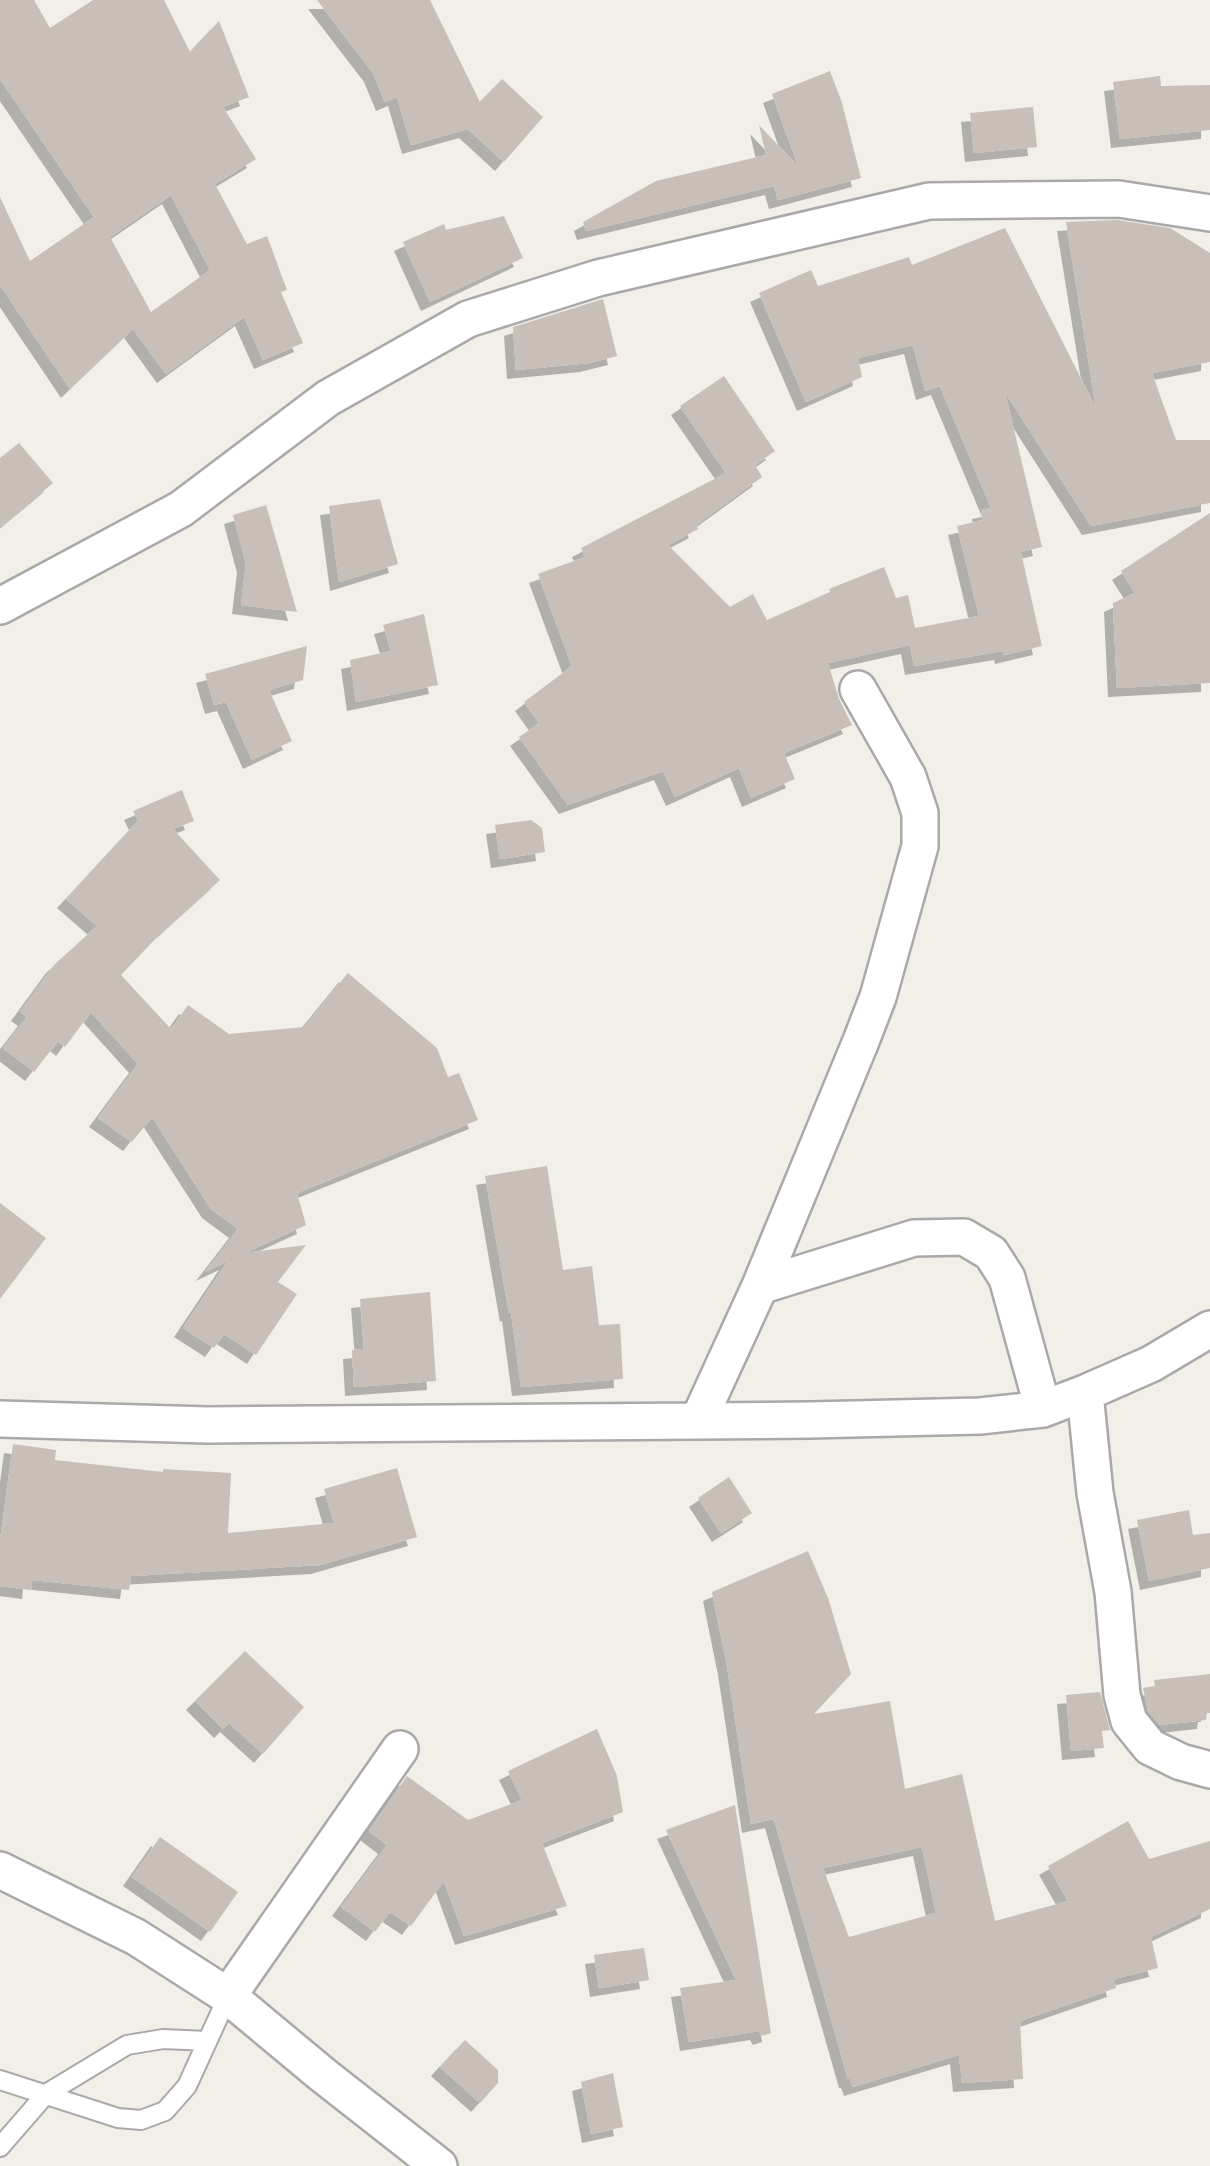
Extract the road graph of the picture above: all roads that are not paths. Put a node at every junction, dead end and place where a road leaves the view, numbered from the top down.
1 (1210, 213) edge
2 (0, 606) edge
3 (858, 689) dead end
4 (760, 1286) junction
5 (1210, 1328) edge
6 (1085, 1393) junction
7 (1042, 1409) junction
8 (0, 1419) edge
9 (700, 1419) junction
10 (400, 1749) dead end
11 (1210, 1770) edge
12 (0, 1870) edge
13 (228, 1996) junction
14 (207, 2041) junction
15 (0, 2080) edge
16 (46, 2094) junction
17 (0, 2146) edge
18 (439, 2166) edge

1 - 2 street
3 - 4 street
4 - 7 street
4 - 9 street
5 - 6 street
6 - 7 street
6 - 11 street
7 - 9 street
8 - 9 street
10 - 13 street
12 - 13 street
13 - 14 lane
13 - 18 street
14 - 16 lane
14 - 16 lane
15 - 16 lane
16 - 17 lane

